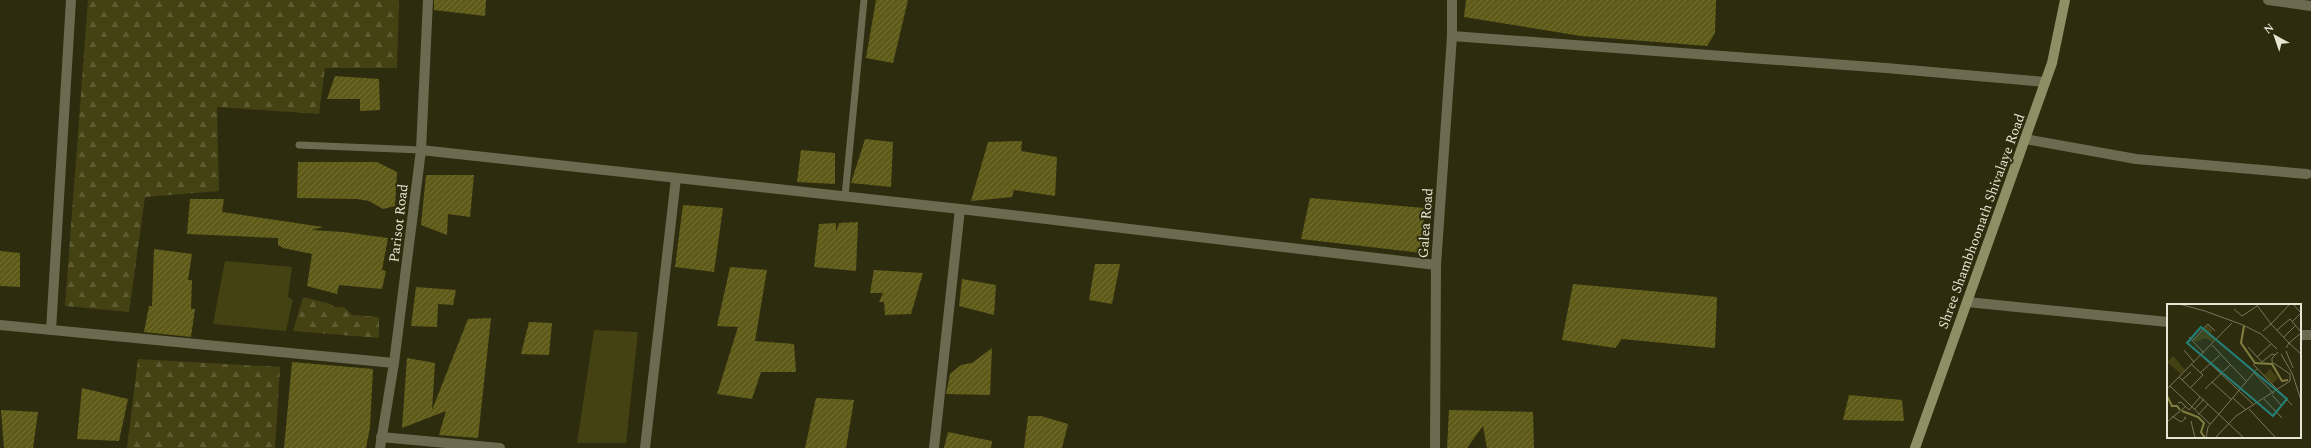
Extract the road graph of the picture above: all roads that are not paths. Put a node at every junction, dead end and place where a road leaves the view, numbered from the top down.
1 (71, 0) edge
2 (428, 0) edge
3 (864, 0) edge
4 (1452, 0) edge
5 (2065, 0) edge
6 (2268, 0) edge
7 (2311, 6) edge
8 (1452, 36) junction
9 (2045, 82) junction
10 (2025, 140) junction
11 (299, 145) dead end
12 (421, 150) junction
13 (2307, 174) dead end
14 (676, 178) junction
15 (845, 196) junction
16 (960, 209) junction
17 (1436, 265) junction
18 (1967, 302) junction
19 (2167, 322) edge
20 (0, 325) edge
21 (52, 330) junction
22 (394, 363) junction
23 (381, 437) junction
24 (380, 448) edge
25 (500, 448) edge
26 (645, 448) edge
27 (934, 448) edge
28 (1436, 448) edge
29 (1915, 448) edge

1 - 21 street
2 - 12 street, Parisot Road
3 - 15 lane
4 - 8 street, Galea Road
5 - 9 street, Shree Shambhoonath Shivalaye Road
6 - 7 street
8 - 9 street
8 - 17 street, Galea Road
9 - 10 street, Shree Shambhoonath Shivalaye Road
10 - 13 street
10 - 18 street, Shree Shambhoonath Shivalaye Road
11 - 12 lane
12 - 14 street
12 - 22 street, Parisot Road
14 - 15 street
14 - 26 street
15 - 16 street
16 - 17 street
16 - 27 street
17 - 28 street, Galea Road
18 - 19 street
18 - 29 street, Shree Shambhoonath Shivalaye Road
20 - 21 street
21 - 22 street
22 - 23 street, Parisot Road
23 - 24 street, Parisot Road
23 - 25 street

